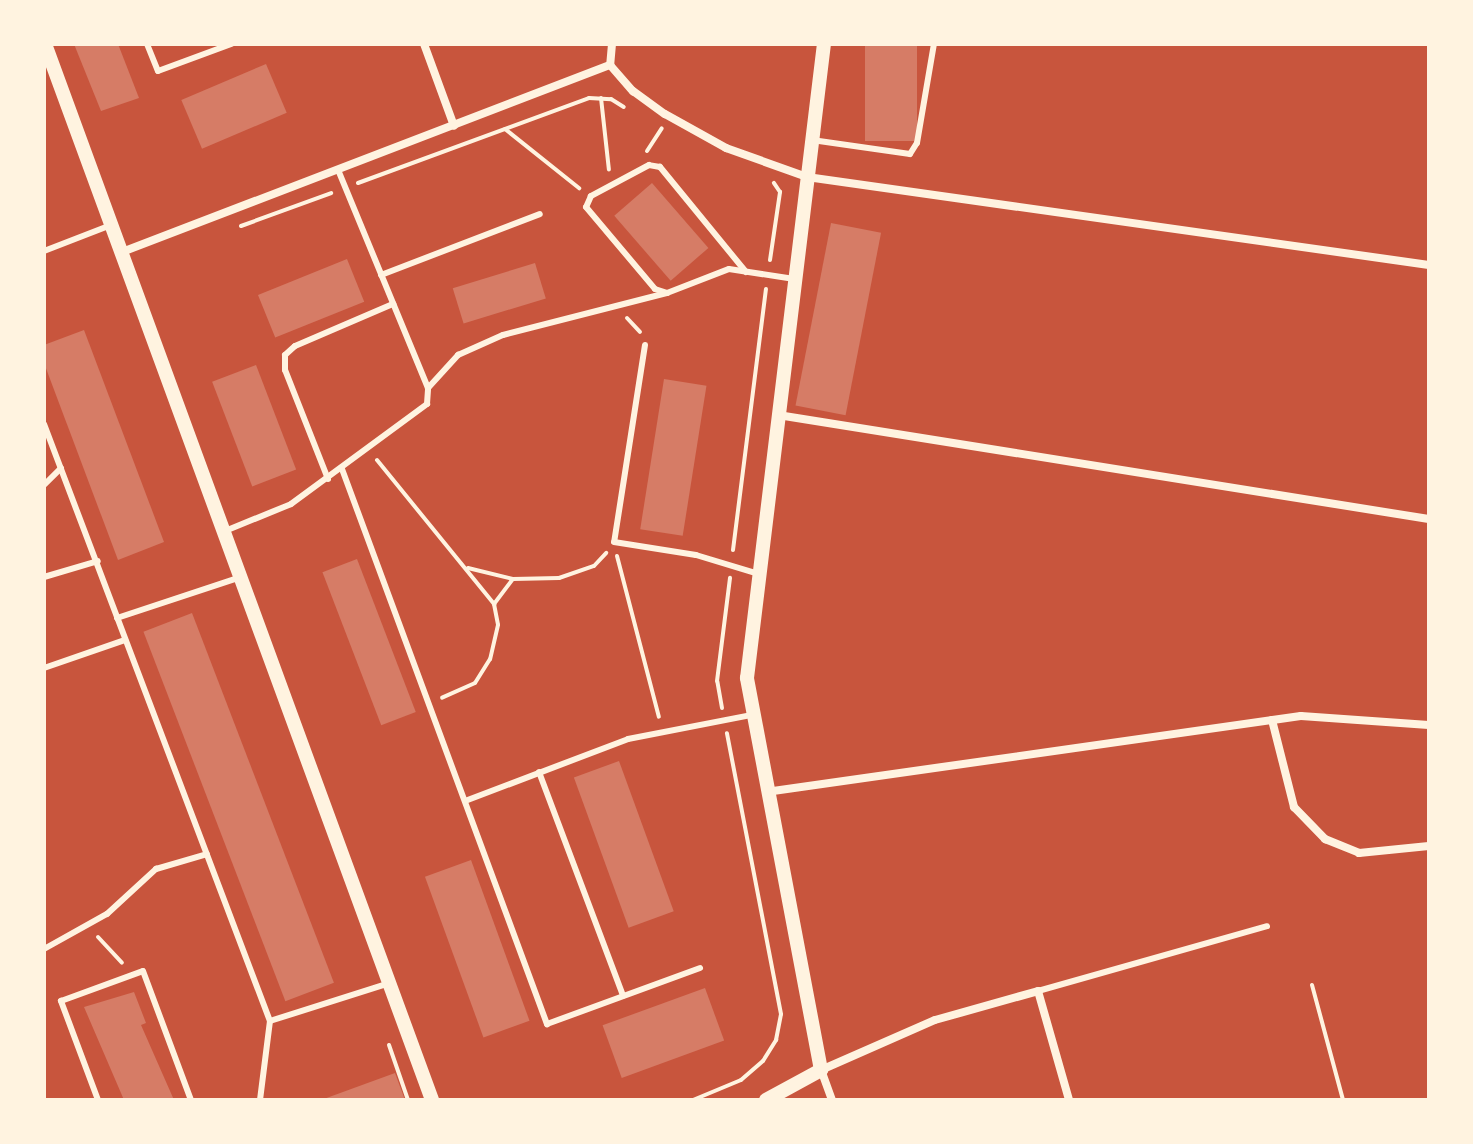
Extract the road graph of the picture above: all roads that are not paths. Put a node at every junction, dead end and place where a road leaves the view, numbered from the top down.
1 (45, 44) edge
2 (147, 44) edge
3 (231, 44) edge
4 (424, 44) edge
5 (612, 44) edge
6 (824, 44) edge
7 (934, 44) edge
8 (610, 65) junction
9 (454, 126) junction
10 (812, 140) junction
11 (338, 170) junction
12 (807, 177) junction
13 (540, 214) dead end
14 (111, 225) junction
15 (44, 251) edge
16 (122, 252) junction
17 (1429, 265) edge
18 (746, 272) junction
19 (381, 275) junction
20 (794, 279) junction
21 (667, 293) junction
22 (393, 304) junction
23 (645, 345) dead end
24 (428, 388) junction
25 (777, 415) junction
26 (44, 424) edge
27 (61, 468) junction
28 (342, 469) junction
29 (328, 479) junction
30 (44, 485) edge
31 (1429, 519) edge
32 (225, 531) junction
33 (98, 561) junction
34 (759, 574) junction
35 (44, 577) edge
36 (242, 577) junction
37 (117, 618) junction
38 (125, 640) junction
39 (44, 668) edge
40 (751, 715) junction
41 (1272, 720) junction
42 (1429, 725) edge
43 (539, 772) junction
44 (765, 792) junction
45 (465, 801) junction
46 (1429, 846) edge
47 (207, 854) junction
48 (1267, 926) dead end
49 (44, 949) edge
50 (700, 968) dead end
51 (390, 983) junction
52 (1038, 991) junction
53 (623, 996) junction
54 (270, 1021) junction
55 (821, 1070) junction
56 (98, 1100) edge
57 (191, 1100) edge
58 (260, 1100) edge
59 (432, 1100) edge
60 (766, 1100) edge
61 (832, 1100) edge
62 (1069, 1100) edge

1 - 14 street
2 - 3 lane
4 - 9 street
5 - 8 street
6 - 10 street
7 - 10 lane
8 - 9 street
8 - 12 street
9 - 11 street
10 - 12 street
11 - 16 street
11 - 19 lane
12 - 17 street
12 - 20 street
13 - 19 lane
14 - 15 lane
14 - 16 street
16 - 32 street
18 - 20 lane
18 - 21 lane
18 - 21 lane
19 - 22 lane
20 - 25 street
21 - 24 lane
22 - 24 lane
22 - 29 lane
23 - 34 lane
24 - 28 lane
25 - 31 street
25 - 34 street
26 - 27 lane
27 - 30 lane
27 - 33 lane
28 - 29 lane
28 - 45 lane
29 - 32 lane
32 - 36 street
33 - 35 lane
33 - 37 lane
34 - 40 street
36 - 37 lane
36 - 51 street
37 - 38 lane
38 - 39 lane
38 - 47 lane
40 - 43 lane
40 - 44 street
41 - 42 street
41 - 44 street
41 - 46 street
43 - 45 lane
43 - 53 lane
44 - 55 street
45 - 53 lane
47 - 49 lane
47 - 54 lane
48 - 52 lane
50 - 53 lane
51 - 54 lane
51 - 59 street
52 - 55 street
52 - 62 street
54 - 58 lane
55 - 60 street
55 - 61 street
56 - 57 lane

